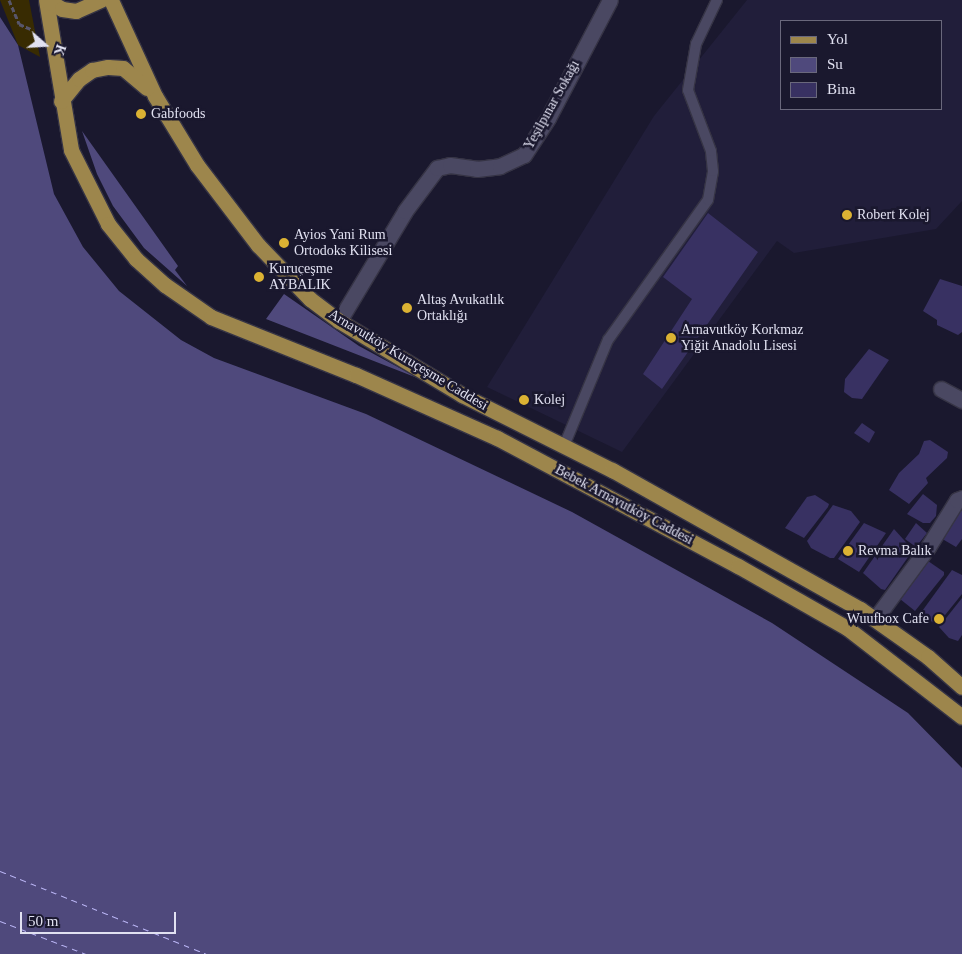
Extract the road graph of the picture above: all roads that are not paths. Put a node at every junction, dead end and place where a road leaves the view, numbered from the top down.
1 (47, 0) edge
2 (101, 0) edge
3 (111, 0) edge
4 (610, 0) edge
5 (717, 0) edge
6 (155, 96) junction
7 (62, 108) junction
8 (339, 321) junction
9 (941, 389) dead end
10 (962, 400) edge
11 (564, 446) junction
12 (962, 498) edge
13 (875, 619) junction
14 (962, 687) edge
15 (962, 717) edge

1 - 2 main road
1 - 7 main road
3 - 6 main road, Arnavutköy Kuruçeşme Caddesi
4 - 8 street, Yeşilpınar Sokağı
5 - 11 lane
6 - 7 main road
6 - 8 main road, Arnavutköy Kuruçeşme Caddesi
7 - 15 main road, Bebek Arnavutköy Caddesi
8 - 11 main road, Arnavutköy Kuruçeşme Caddesi
9 - 10 street
11 - 13 main road, Bebek Arnavutköy Caddesi
12 - 13 street
13 - 14 main road, Bebek Arnavutköy Caddesi

